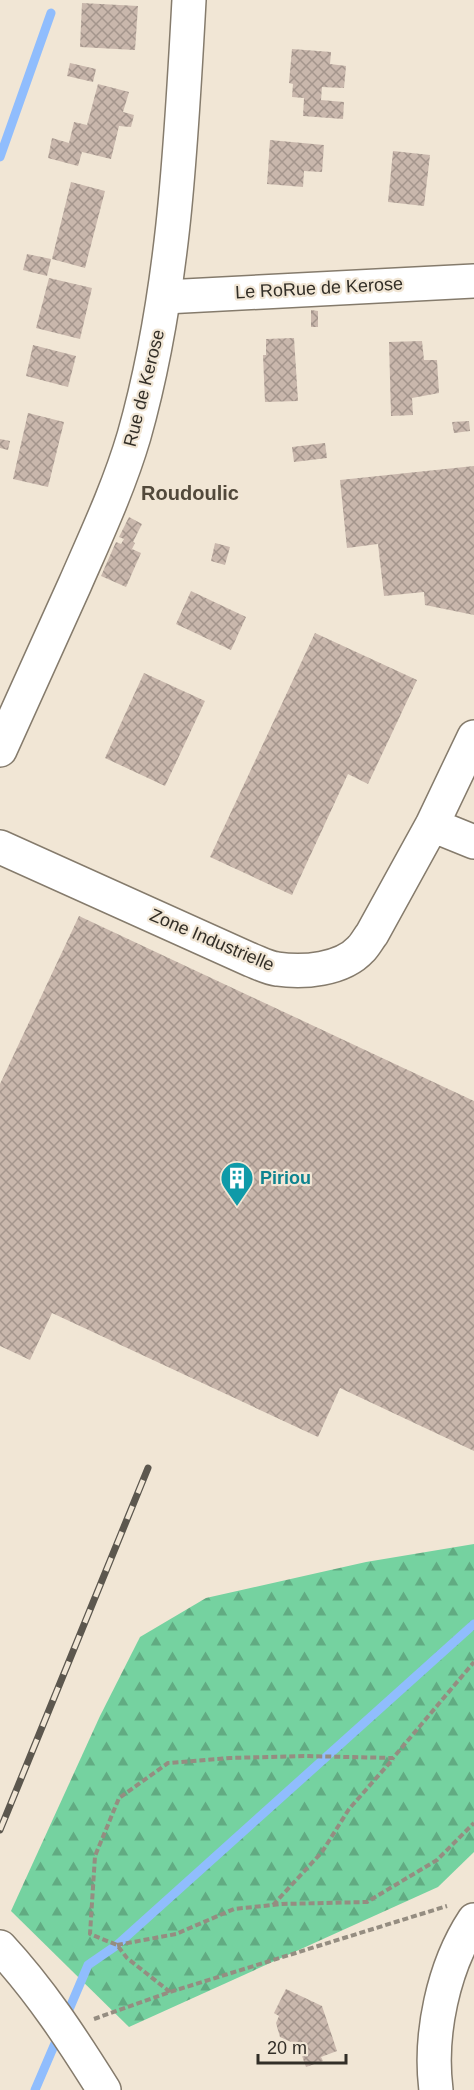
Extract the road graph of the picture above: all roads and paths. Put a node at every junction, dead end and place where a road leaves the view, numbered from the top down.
1 (189, 0) edge
2 (474, 281) edge
3 (165, 297) junction
4 (474, 737) edge
5 (0, 750) edge
6 (432, 825) junction
7 (474, 842) edge
8 (0, 847) edge
9 (474, 1662) edge
10 (393, 1758) junction
11 (474, 1823) edge
12 (273, 1905) junction
13 (464, 1912) edge
14 (117, 1945) junction
15 (0, 1947) edge
16 (170, 1992) junction
17 (66, 2029) junction
18 (104, 2090) edge
19 (436, 2090) edge

1 - 3 street, Rue de Kerose
2 - 3 street, Le RoRue de Kerose
3 - 5 street, Rue de Kerose
4 - 6 street, Zone Industrielle
6 - 7 street
6 - 8 street, Zone Industrielle
9 - 10 path
10 - 12 path
10 - 14 path
11 - 12 path
12 - 14 path
13 - 16 path
13 - 19 street
14 - 16 path
15 - 17 street
16 - 17 path
17 - 18 street

